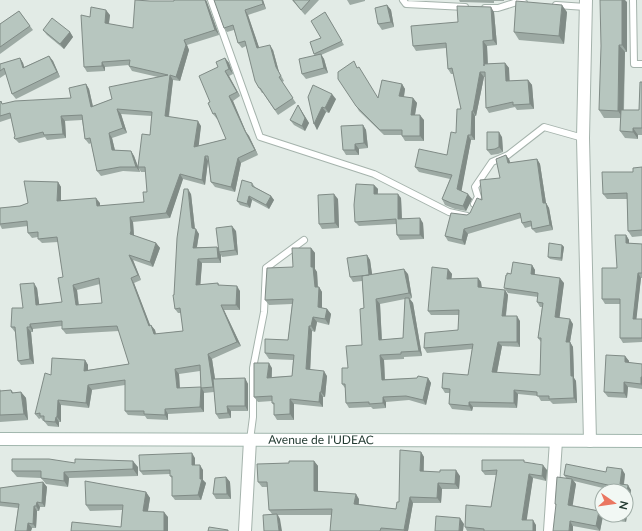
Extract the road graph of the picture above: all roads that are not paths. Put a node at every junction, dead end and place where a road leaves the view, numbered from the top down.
1 (211, 0) edge
2 (403, 0) edge
3 (633, 0) edge
4 (532, 3) edge
5 (548, 4) edge
6 (586, 4) edge
7 (642, 64) edge
8 (583, 138) junction
9 (304, 240) dead end
10 (0, 439) edge
11 (250, 440) junction
12 (556, 440) junction
13 (590, 441) junction
14 (642, 441) edge
15 (245, 531) edge
16 (550, 531) edge

1 - 8 lane
2 - 4 lane
3 - 7 lane
5 - 6 lane
6 - 8 main road
8 - 13 main road
9 - 11 lane
10 - 11 main road, Avenue de I'UDEAC
11 - 12 main road, Avenue de I'UDEAC
11 - 15 main road
12 - 13 main road, Avenue de I'UDEAC
12 - 16 main road
13 - 14 main road, Avenue de I'UDEAC

